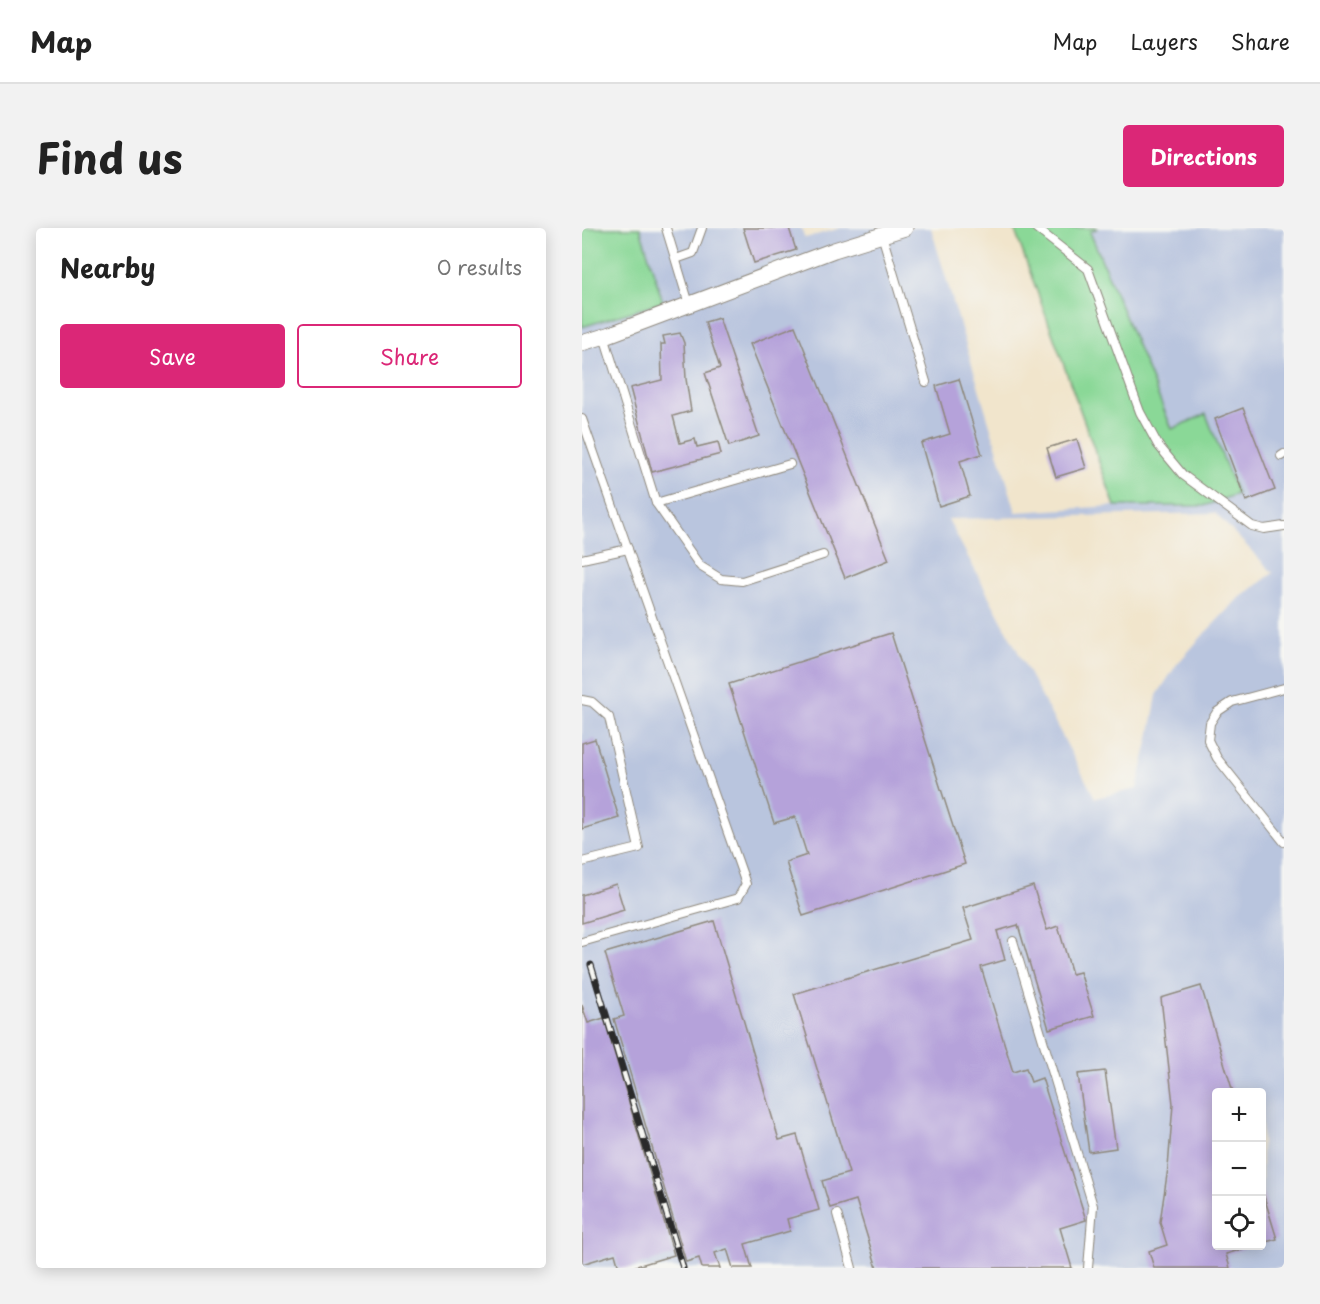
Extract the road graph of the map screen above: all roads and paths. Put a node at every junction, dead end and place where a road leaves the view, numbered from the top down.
1 (666, 228) edge
2 (702, 228) edge
3 (905, 228) edge
4 (1036, 228) edge
5 (882, 235) junction
6 (676, 260) junction
7 (690, 304) junction
8 (604, 336) junction
9 (582, 343) edge
10 (926, 382) dead end
11 (582, 419) edge
12 (790, 464) dead end
13 (656, 503) junction
14 (1284, 526) edge
15 (627, 549) junction
16 (823, 555) dead end
17 (582, 560) edge
18 (1284, 688) edge
19 (582, 700) edge
20 (1284, 842) edge
21 (582, 862) edge
22 (1013, 941) dead end
23 (582, 942) edge
24 (837, 1214) dead end
25 (852, 1268) edge
26 (1088, 1268) edge

1 - 6 lane
2 - 6 lane
3 - 5 street
4 - 14 lane
5 - 7 street
5 - 10 lane
6 - 7 lane
7 - 8 street
8 - 9 street
8 - 13 lane
11 - 15 lane
12 - 13 lane
13 - 16 lane
15 - 17 lane
15 - 23 lane
18 - 20 lane
19 - 21 lane
22 - 26 lane
24 - 25 lane

